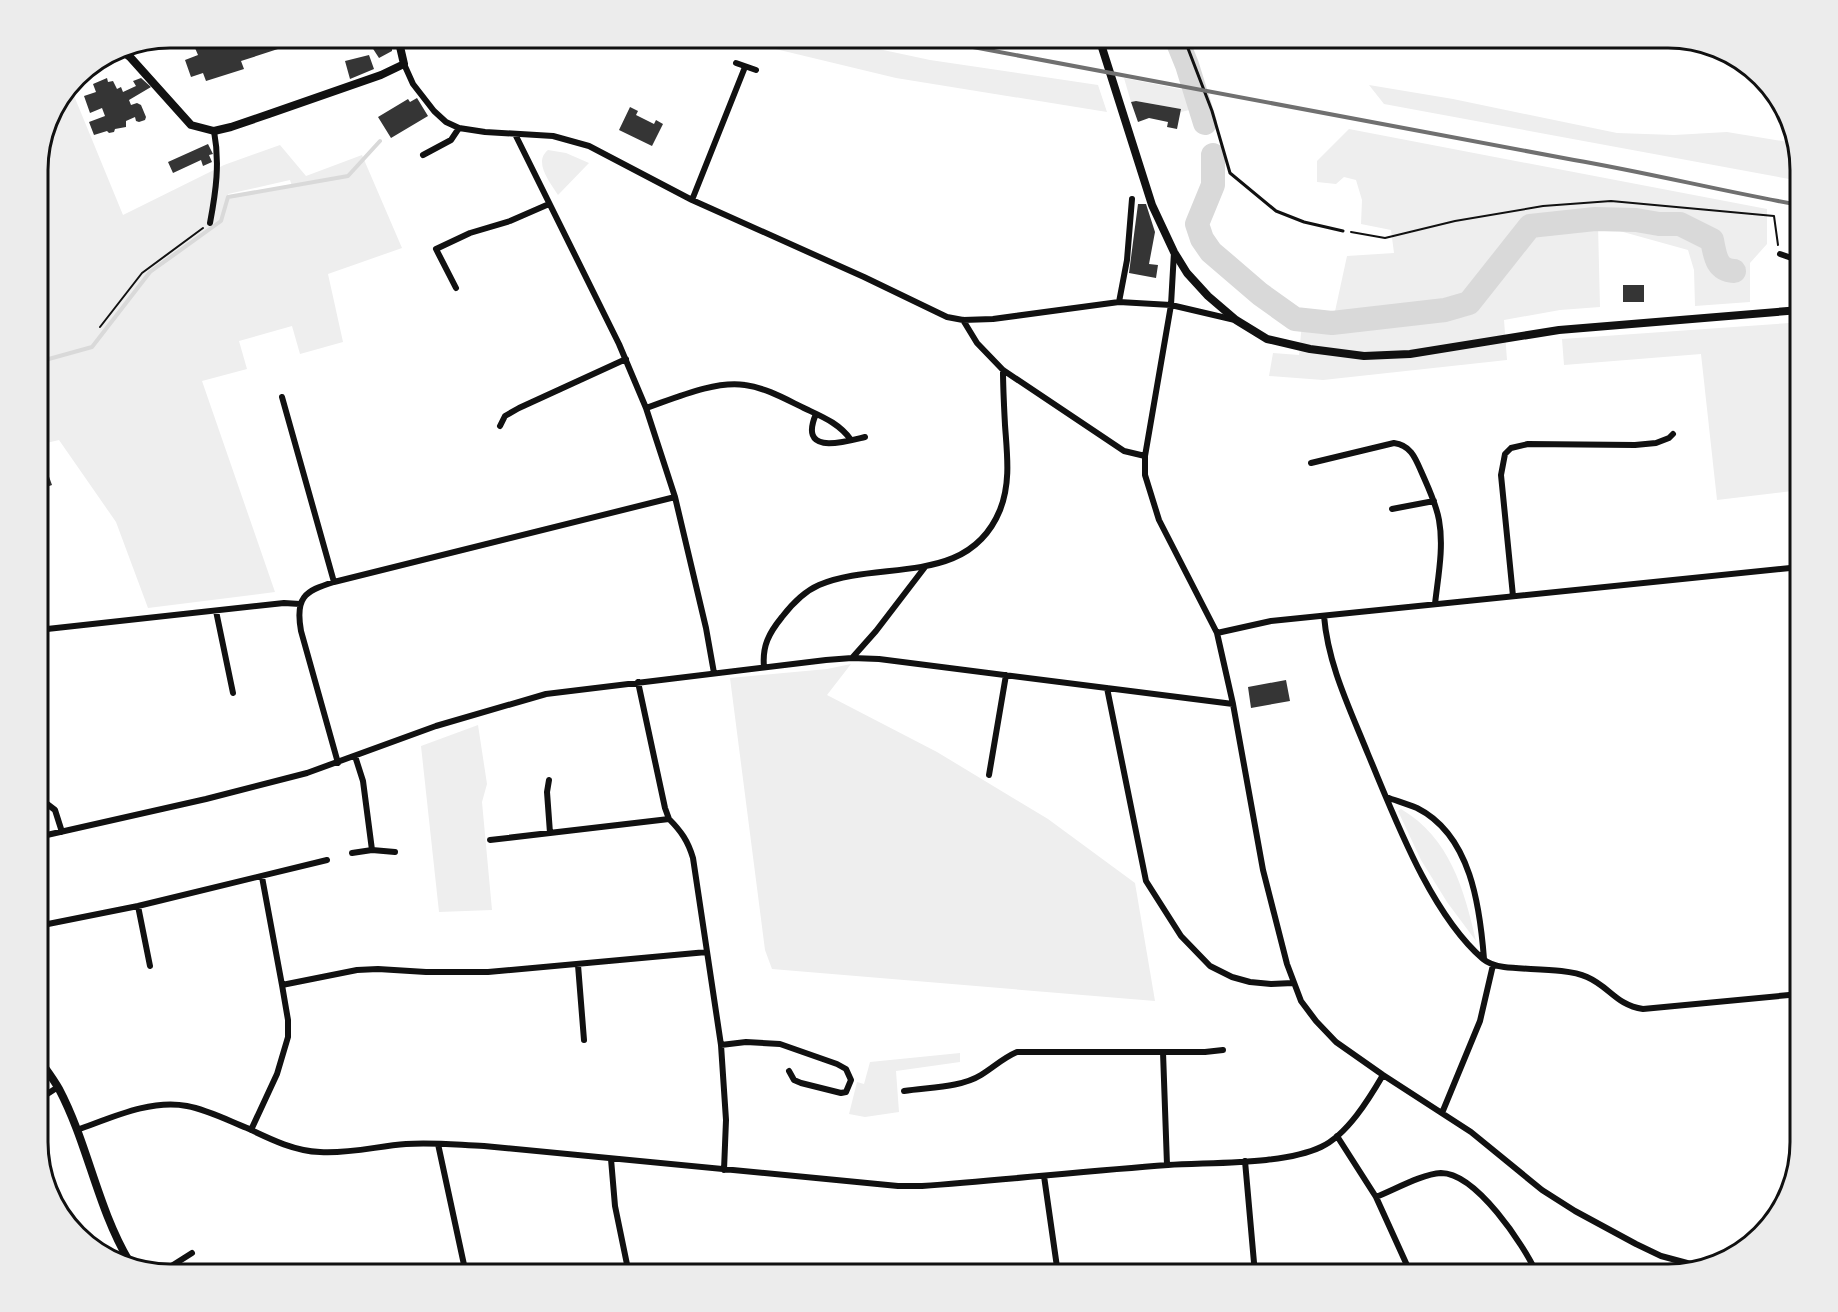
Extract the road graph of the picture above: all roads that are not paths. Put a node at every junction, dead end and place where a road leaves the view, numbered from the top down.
1 (400, 48) edge
2 (1102, 48) edge
3 (1188, 48) edge
4 (128, 55) edge
5 (736, 63) dead end
6 (404, 64) junction
7 (746, 67) junction
8 (756, 70) dead end
9 (459, 128) junction
10 (214, 131) junction
11 (515, 134) junction
12 (423, 155) dead end
13 (1132, 199) dead end
14 (692, 200) junction
15 (549, 204) junction
16 (210, 223) road end
17 (1343, 231) road end
18 (1174, 252) junction
19 (1780, 254) road end
20 (1790, 258) edge
21 (456, 288) dead end
22 (1119, 302) junction
23 (1171, 305) junction
24 (1790, 311) edge
25 (963, 320) junction
26 (1236, 320) junction
27 (626, 359) junction
28 (1003, 370) junction
29 (282, 397) dead end
30 (646, 408) junction
31 (816, 414) junction
32 (500, 426) dead end
33 (1673, 434) dead end
34 (865, 437) dead end
35 (851, 440) junction
36 (1145, 456) junction
37 (1311, 463) dead end
38 (675, 497) junction
39 (1434, 501) junction
40 (1392, 509) dead end
41 (925, 567) junction
42 (1790, 568) edge
43 (334, 582) junction
44 (1514, 596) junction
45 (300, 604) junction
46 (1435, 604) junction
47 (216, 611) junction
48 (1324, 616) junction
49 (48, 629) edge
50 (1217, 633) junction
51 (852, 658) junction
52 (764, 667) junction
53 (714, 673) junction
54 (1006, 675) junction
55 (638, 682) junction
56 (1107, 688) junction
57 (233, 693) dead end
58 (1233, 704) junction
59 (355, 756) junction
60 (338, 763) junction
61 (989, 775) dead end
62 (549, 780) dead end
63 (1386, 797) junction
64 (48, 805) edge
65 (669, 819) junction
66 (62, 832) junction
67 (550, 833) junction
68 (48, 835) edge
69 (490, 840) dead end
70 (372, 850) junction
71 (395, 852) dead end
72 (352, 853) dead end
73 (327, 860) dead end
74 (262, 877) junction
75 (138, 906) junction
76 (48, 924) edge
77 (707, 952) junction
78 (1484, 960) junction
79 (578, 965) junction
80 (1493, 965) junction
81 (150, 966) dead end
82 (1293, 983) junction
83 (282, 986) junction
84 (1790, 995) edge
85 (584, 1040) dead end
86 (721, 1045) junction
87 (1223, 1050) dead end
88 (1163, 1052) junction
89 (789, 1071) dead end
90 (48, 1072) edge
91 (1383, 1075) junction
92 (58, 1087) junction
93 (904, 1091) dead end
94 (48, 1094) edge
95 (1442, 1113) junction
96 (77, 1130) junction
97 (251, 1130) junction
98 (1336, 1136) junction
99 (438, 1144) junction
100 (611, 1159) junction
101 (1245, 1161) junction
102 (1167, 1166) junction
103 (724, 1170) junction
104 (1044, 1176) junction
105 (1376, 1197) junction
106 (192, 1252) dead end
107 (126, 1256) edge
108 (1686, 1263) edge
109 (174, 1264) edge
110 (464, 1264) edge
111 (627, 1264) edge
112 (1056, 1264) edge
113 (1254, 1264) edge
114 (1406, 1264) edge
115 (1532, 1264) edge

1 - 6 street
2 - 18 main road
3 - 17 lane
4 - 10 street
5 - 7 street
6 - 9 street
6 - 10 street
7 - 8 street
7 - 14 street
9 - 11 street
9 - 12 street
10 - 16 street
11 - 14 street
11 - 15 street
13 - 22 street
14 - 25 street
15 - 21 street
15 - 27 street
18 - 23 street
18 - 26 main road
19 - 20 street
22 - 23 street
22 - 25 street
23 - 26 street
23 - 36 street
24 - 26 main road
25 - 28 street
27 - 30 street
27 - 32 street
28 - 36 street
28 - 41 street
29 - 43 street
30 - 31 street
30 - 38 street
31 - 35 street
31 - 35 street
33 - 44 street
34 - 35 street
36 - 50 street
37 - 39 street
38 - 43 street
38 - 53 street
39 - 40 street
39 - 46 street
41 - 51 street
41 - 52 street
42 - 44 street
43 - 45 street
44 - 46 street
45 - 47 street
45 - 60 street
46 - 48 street
47 - 49 street
47 - 57 street
48 - 50 street
48 - 63 street
50 - 58 street
51 - 52 street
51 - 54 street
52 - 53 street
53 - 55 street
54 - 56 street
54 - 61 street
55 - 59 street
55 - 65 street
56 - 58 street
56 - 82 street
58 - 82 street
59 - 60 street
59 - 70 street
60 - 66 street
62 - 67 street
63 - 78 street
63 - 78 street
64 - 66 street
65 - 67 street
65 - 77 street
66 - 68 street
67 - 69 street
70 - 71 street
70 - 72 street
73 - 74 street
74 - 75 street
74 - 83 street
75 - 76 street
75 - 81 street
77 - 79 street
77 - 86 street
78 - 80 street
79 - 83 street
79 - 85 street
80 - 84 street
80 - 95 street
82 - 91 street
83 - 97 street
86 - 89 street
86 - 103 street
87 - 88 street
88 - 93 street
88 - 102 street
90 - 92 street
91 - 95 street
91 - 98 street
92 - 94 street
92 - 96 street
95 - 108 street
96 - 97 street
96 - 107 street
97 - 99 street
98 - 101 street
98 - 105 street
99 - 100 street
99 - 110 street
100 - 103 street
100 - 111 street
101 - 102 street
101 - 113 street
102 - 104 street
103 - 104 street
104 - 112 street
105 - 114 street
105 - 115 street
106 - 109 street

